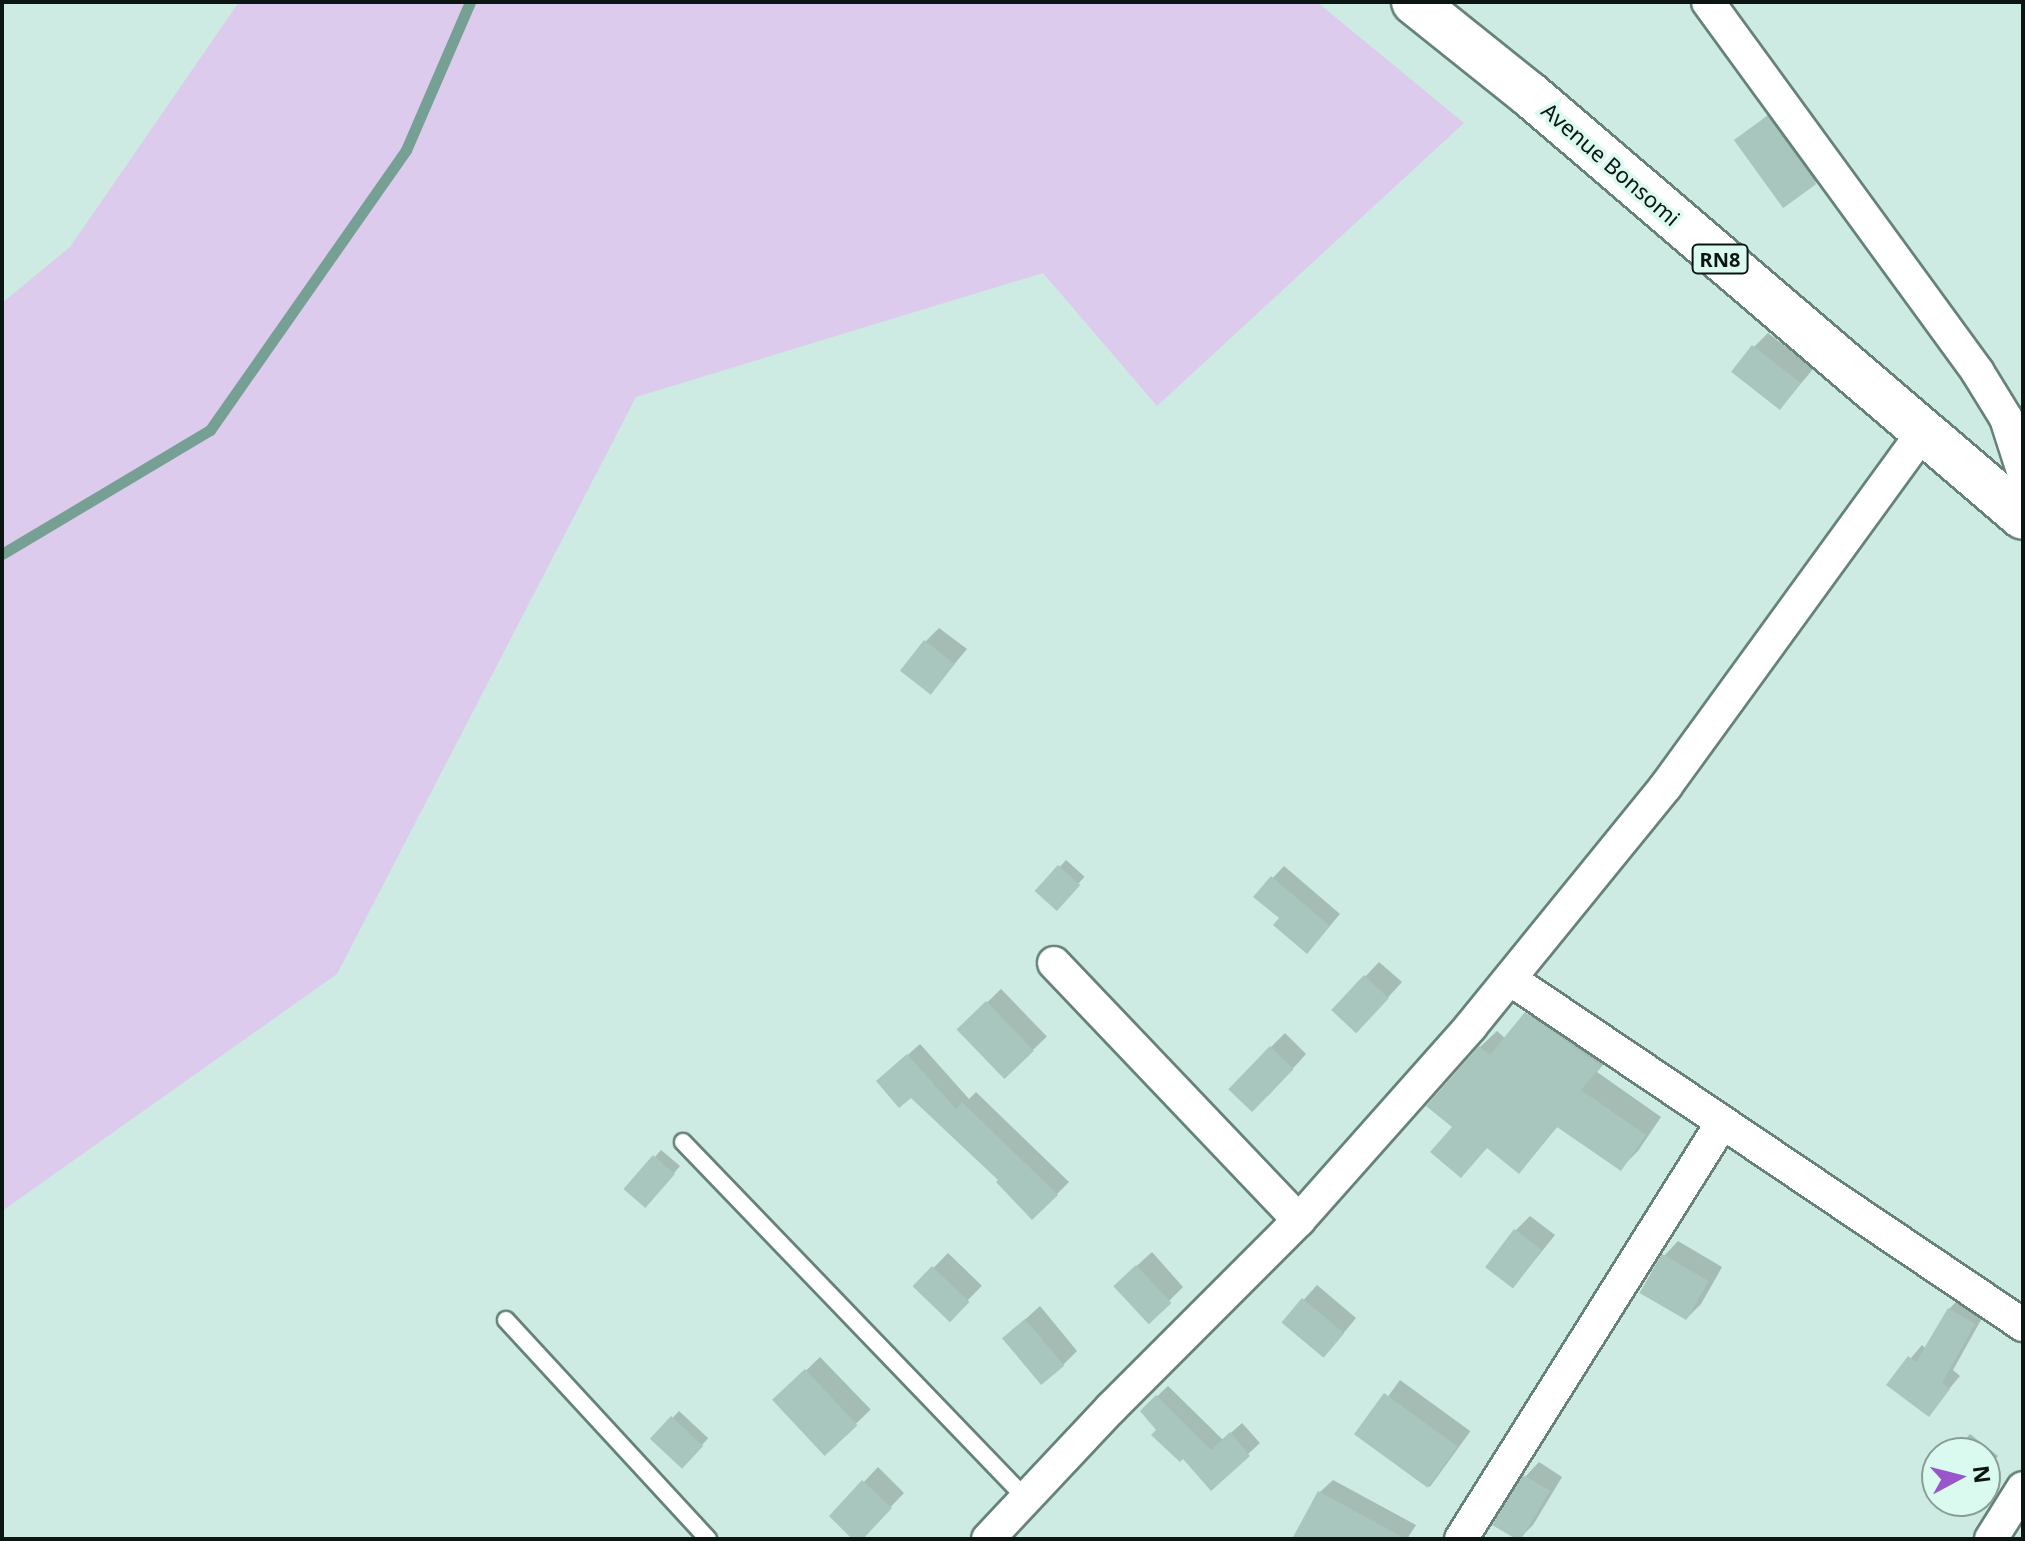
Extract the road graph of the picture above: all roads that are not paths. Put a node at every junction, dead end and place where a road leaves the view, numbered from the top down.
1 (1414, 2) edge
2 (1708, 2) edge
3 (1922, 434) junction
4 (2023, 471) edge
5 (2023, 517) edge
6 (1054, 963) dead end
7 (1510, 979) junction
8 (1722, 1123) junction
9 (683, 1142) dead end
10 (1299, 1220) junction
11 (506, 1320) dead end
12 (2023, 1325) edge
13 (2023, 1488) edge
14 (1026, 1498) junction
15 (708, 1539) edge
16 (988, 1539) edge
17 (1461, 1539) edge
18 (1991, 1539) edge

1 - 3 main road, Avenue Bonsomi / RN8
2 - 4 street
3 - 5 main road, Avenue Bonsomi / RN8
3 - 7 street
6 - 10 street
7 - 8 street
7 - 10 street
8 - 12 street
8 - 17 street
9 - 14 lane
10 - 14 street
11 - 15 lane
13 - 18 street
14 - 16 street

